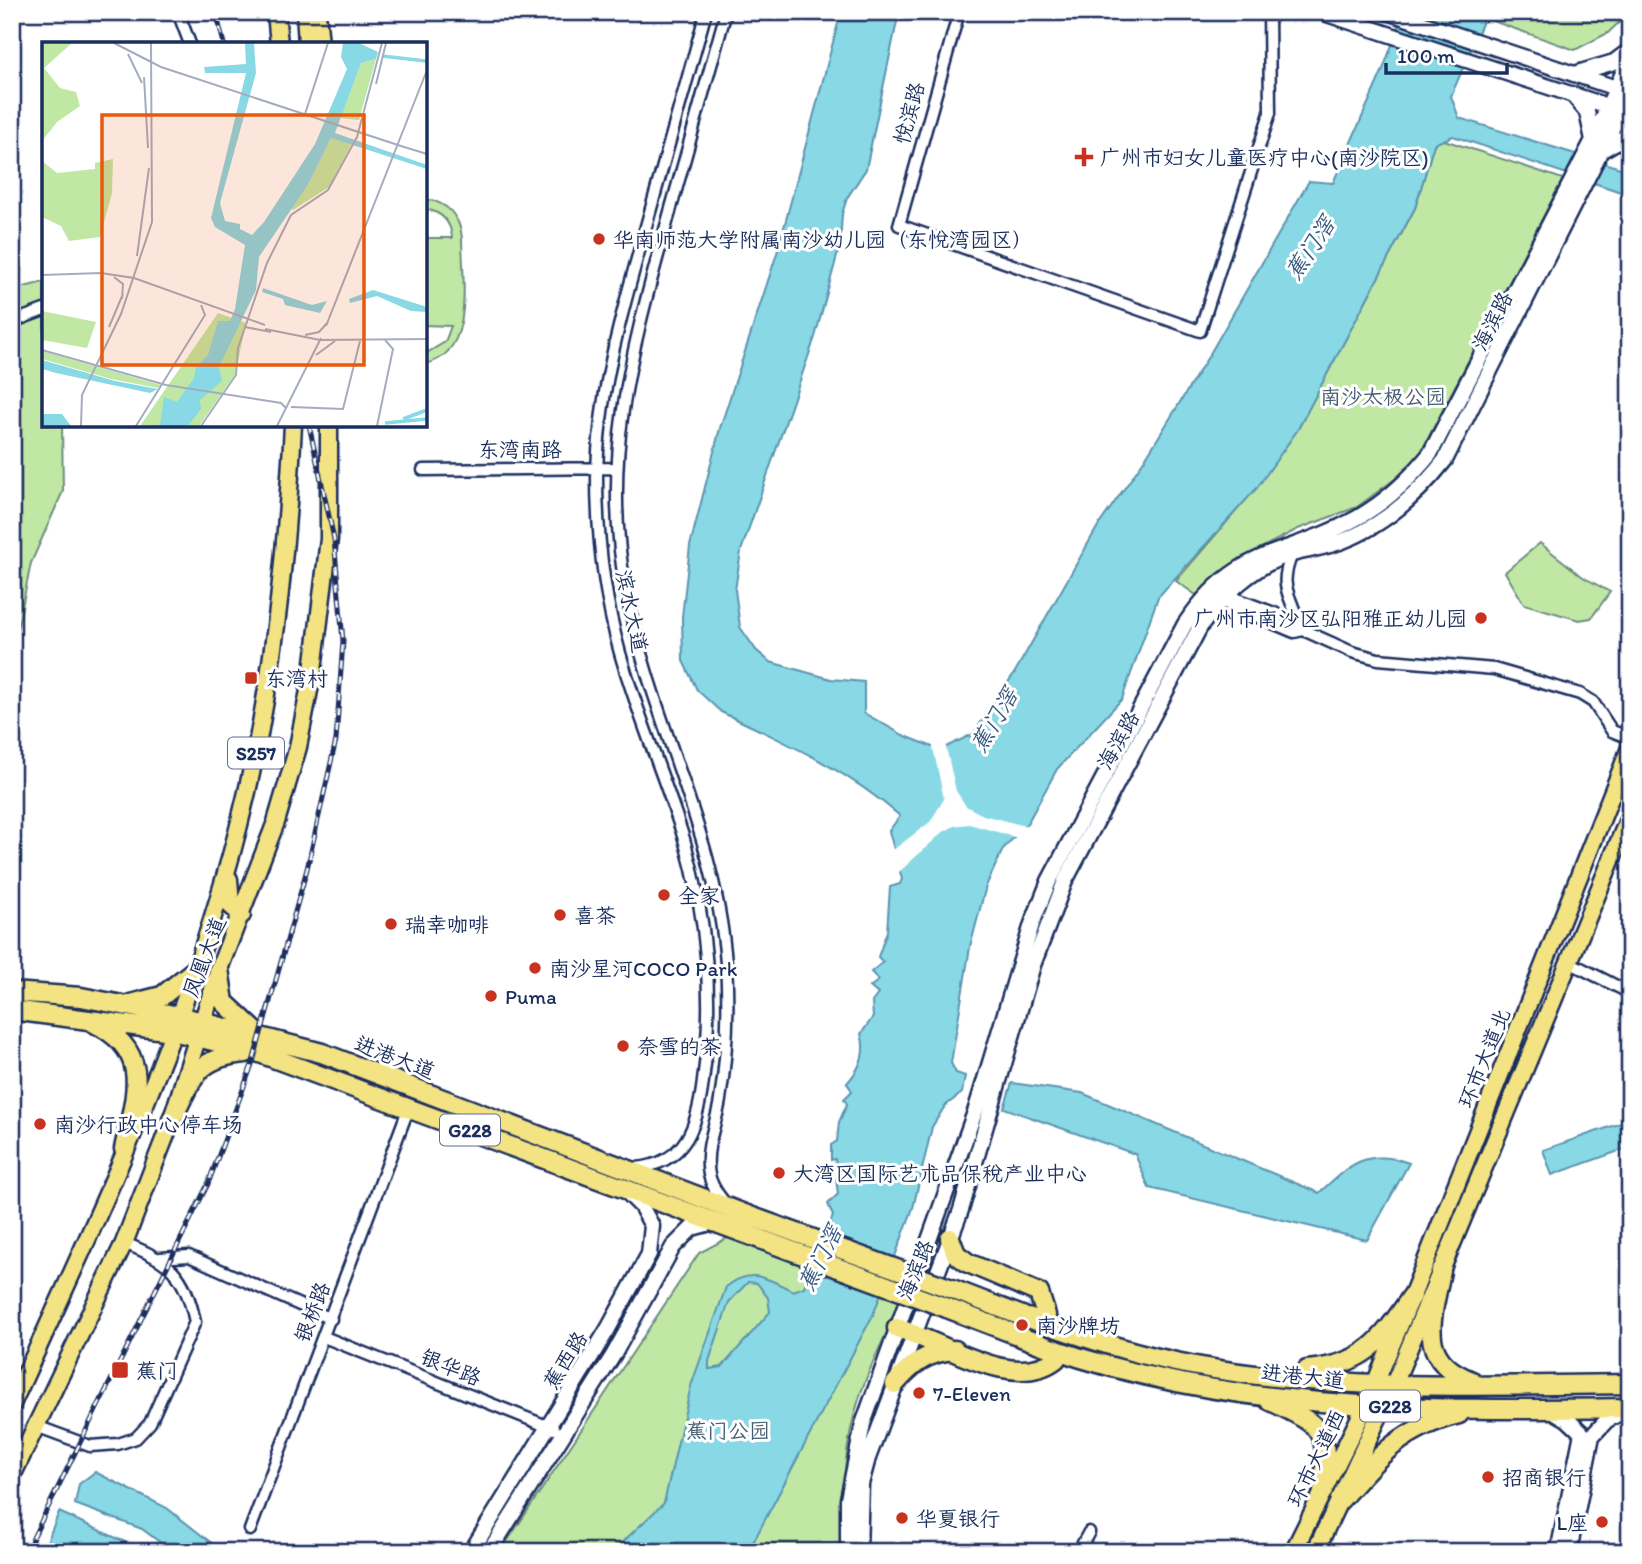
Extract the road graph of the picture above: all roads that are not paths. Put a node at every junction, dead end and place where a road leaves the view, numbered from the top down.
1 (177, 12) edge
2 (276, 12) edge
3 (305, 12) edge
4 (317, 12) edge
5 (706, 12) edge
6 (726, 12) edge
7 (959, 12) edge
8 (1269, 12) edge
9 (1321, 12) edge
10 (1388, 12) edge
11 (189, 42) edge
12 (279, 42) edge
13 (307, 42) edge
14 (320, 42) edge
15 (1630, 50) edge
16 (1630, 57) edge
17 (1573, 74) junction
18 (1625, 91) edge
19 (1573, 94) junction
20 (1620, 110) edge
21 (1630, 134) edge
22 (1598, 145) junction
23 (1574, 191) junction
24 (42, 311) edge
25 (12, 322) edge
26 (286, 427) edge
27 (293, 427) edge
28 (329, 427) edge
29 (289, 466) junction
30 (597, 468) junction
31 (617, 468) junction
32 (423, 470) dead end
33 (1292, 554) junction
34 (1217, 595) junction
35 (1301, 626) junction
36 (1630, 738) edge
37 (1630, 748) edge
38 (1630, 815) edge
39 (228, 866) junction
40 (242, 915) junction
41 (1569, 962) junction
42 (197, 968) junction
43 (219, 970) junction
44 (12, 992) edge
45 (1630, 993) edge
46 (112, 1009) junction
47 (12, 1010) edge
48 (78, 1016) junction
49 (176, 1023) junction
50 (199, 1028) junction
51 (259, 1043) junction
52 (149, 1096) junction
53 (178, 1100) junction
54 (409, 1107) junction
55 (172, 1119) junction
56 (124, 1149) junction
57 (621, 1167) junction
58 (621, 1186) junction
59 (740, 1219) junction
60 (715, 1222) junction
61 (950, 1238) junction
62 (124, 1243) junction
63 (649, 1254) junction
64 (160, 1258) junction
65 (664, 1263) junction
66 (1441, 1271) junction
67 (1412, 1296) junction
68 (968, 1306) junction
69 (1031, 1313) junction
70 (331, 1318) junction
71 (905, 1330) junction
72 (324, 1337) junction
73 (1017, 1339) junction
74 (955, 1350) junction
75 (1056, 1359) junction
76 (1229, 1371) junction
77 (1263, 1374) junction
78 (1152, 1377) junction
79 (1376, 1383) junction
80 (895, 1384) junction
81 (1394, 1384) junction
82 (1630, 1384) edge
83 (1482, 1385) junction
84 (1215, 1388) junction
85 (1259, 1395) junction
86 (12, 1404) edge
87 (1366, 1405) junction
88 (1384, 1406) junction
89 (1485, 1408) junction
90 (1628, 1408) edge
91 (1550, 1409) junction
92 (36, 1426) junction
93 (548, 1427) junction
94 (564, 1433) junction
95 (12, 1476) edge
96 (1320, 1496) junction
97 (1338, 1504) junction
98 (250, 1530) dead end
99 (1089, 1532) dead end
100 (471, 1552) edge
101 (489, 1552) edge
102 (848, 1552) edge
103 (859, 1552) edge
104 (1078, 1552) edge
105 (1293, 1552) edge
106 (1315, 1552) edge
107 (1558, 1552) edge
108 (1569, 1552) edge

1 - 11 street
2 - 12 main road
3 - 13 main road
4 - 14 main road
5 - 30 street, 滨水大道
6 - 31 street, 滨水大道
7 - 8 street, 悦滨路
9 - 19 street
10 - 17 street
15 - 17 street
16 - 18 street, 海滨路
17 - 18 street
18 - 20 street, 海滨路
19 - 20 street
19 - 22 street
20 - 22 street, 海滨路
21 - 22 street
22 - 23 street, 海滨路
23 - 33 street, 海滨路
23 - 34 street, 海滨路
24 - 25 street
26 - 29 street, 凤凰大道
27 - 29 main road, 凤凰大道 / S257
28 - 40 main road, 凤凰大道 / S257
29 - 39 main road, 凤凰大道 / S257
30 - 31 street, 东湾南路
30 - 32 street, 东湾南路
30 - 57 street, 滨水大道
31 - 59 street, 滨水大道
33 - 34 street, 海滨路
33 - 35 street
34 - 35 street
34 - 61 street, 海滨路
34 - 71 street, 海滨路
35 - 36 street
37 - 67 main road, 环市大道北
38 - 41 main road, 环市大道北
39 - 40 main road
39 - 42 main road, 凤凰大道 / S257
40 - 43 main road, 凤凰大道 / S257
41 - 45 street
41 - 66 main road, 环市大道北
42 - 46 highway
42 - 49 main road, 凤凰大道 / S257
43 - 50 main road, 凤凰大道 / S257
43 - 51 highway
44 - 46 highway, 进港大道 / G228
46 - 48 highway, 进港大道 / G228
46 - 49 highway, 进港大道 / G228
46 - 49 highway, 进港大道 / G228
47 - 48 highway, 进港大道 / G228
48 - 56 highway
49 - 50 highway, 进港大道 / G228
49 - 52 main road, 凤凰大道
50 - 51 highway, 进港大道 / G228
50 - 53 main road, 凤凰大道
51 - 54 highway, 进港大道 / G228
51 - 55 highway
51 - 57 highway, 进港大道 / G228
52 - 53 main road
52 - 56 main road, 凤凰大道
53 - 55 main road, 凤凰大道
54 - 58 highway, 进港大道 / G228
54 - 70 street, 银桥路
55 - 62 main road, 凤凰大道
56 - 86 main road, 凤凰大道
57 - 59 highway, 进港大道 / G228
58 - 60 highway, 进港大道 / G228
58 - 63 street, 蕉西路
59 - 60 highway, 进港大道 / G228
59 - 68 highway, G228, bridge
59 - 68 highway, G228, bridge
60 - 65 street, 蕉西路
61 - 69 highway
61 - 71 street, 海滨路
62 - 64 street
62 - 92 main road, 凤凰大道
63 - 65 street
63 - 93 street, 蕉西路
64 - 70 street
64 - 92 street
65 - 94 street, 蕉西路
66 - 81 main road, 环市大道北
66 - 83 highway
67 - 77 highway
67 - 79 main road, 环市大道北
68 - 69 highway, 进港大道
68 - 73 highway
69 - 76 highway, 进港大道 / G228
70 - 72 street, 银桥路
71 - 74 highway
71 - 80 street, 海滨路
71 - 102 street
72 - 93 street, 银华路
72 - 98 street, 银桥路
73 - 75 highway
73 - 78 highway, 进港大道 / G228
74 - 75 highway
74 - 80 highway
75 - 78 highway
76 - 77 highway, 进港大道 / G228
76 - 84 highway
77 - 79 highway, 进港大道 / G228
78 - 84 highway, 进港大道 / G228
79 - 81 highway, 进港大道 / G228
79 - 87 main road, 环市大道西
80 - 103 street, 海滨路
81 - 83 highway, 进港大道 / G228
81 - 88 main road, 环市大道西
82 - 83 highway, 进港大道 / G228
84 - 85 highway, 进港大道 / G228
85 - 87 highway, 进港大道 / G228
85 - 96 highway
87 - 88 highway, 进港大道 / G228
87 - 96 main road, 环市大道西
88 - 89 highway, 进港大道 / G228
88 - 97 main road, 环市大道西
89 - 91 highway, 进港大道 / G228
89 - 97 highway
90 - 91 highway, 进港大道 / G228
90 - 108 street
91 - 107 street
92 - 95 main road, 凤凰大道
93 - 94 street, 银华路
93 - 100 street, 蕉西路
94 - 101 street, 蕉西路
96 - 97 main road
96 - 105 main road, 环市大道西
97 - 106 main road, 环市大道西
99 - 104 street

